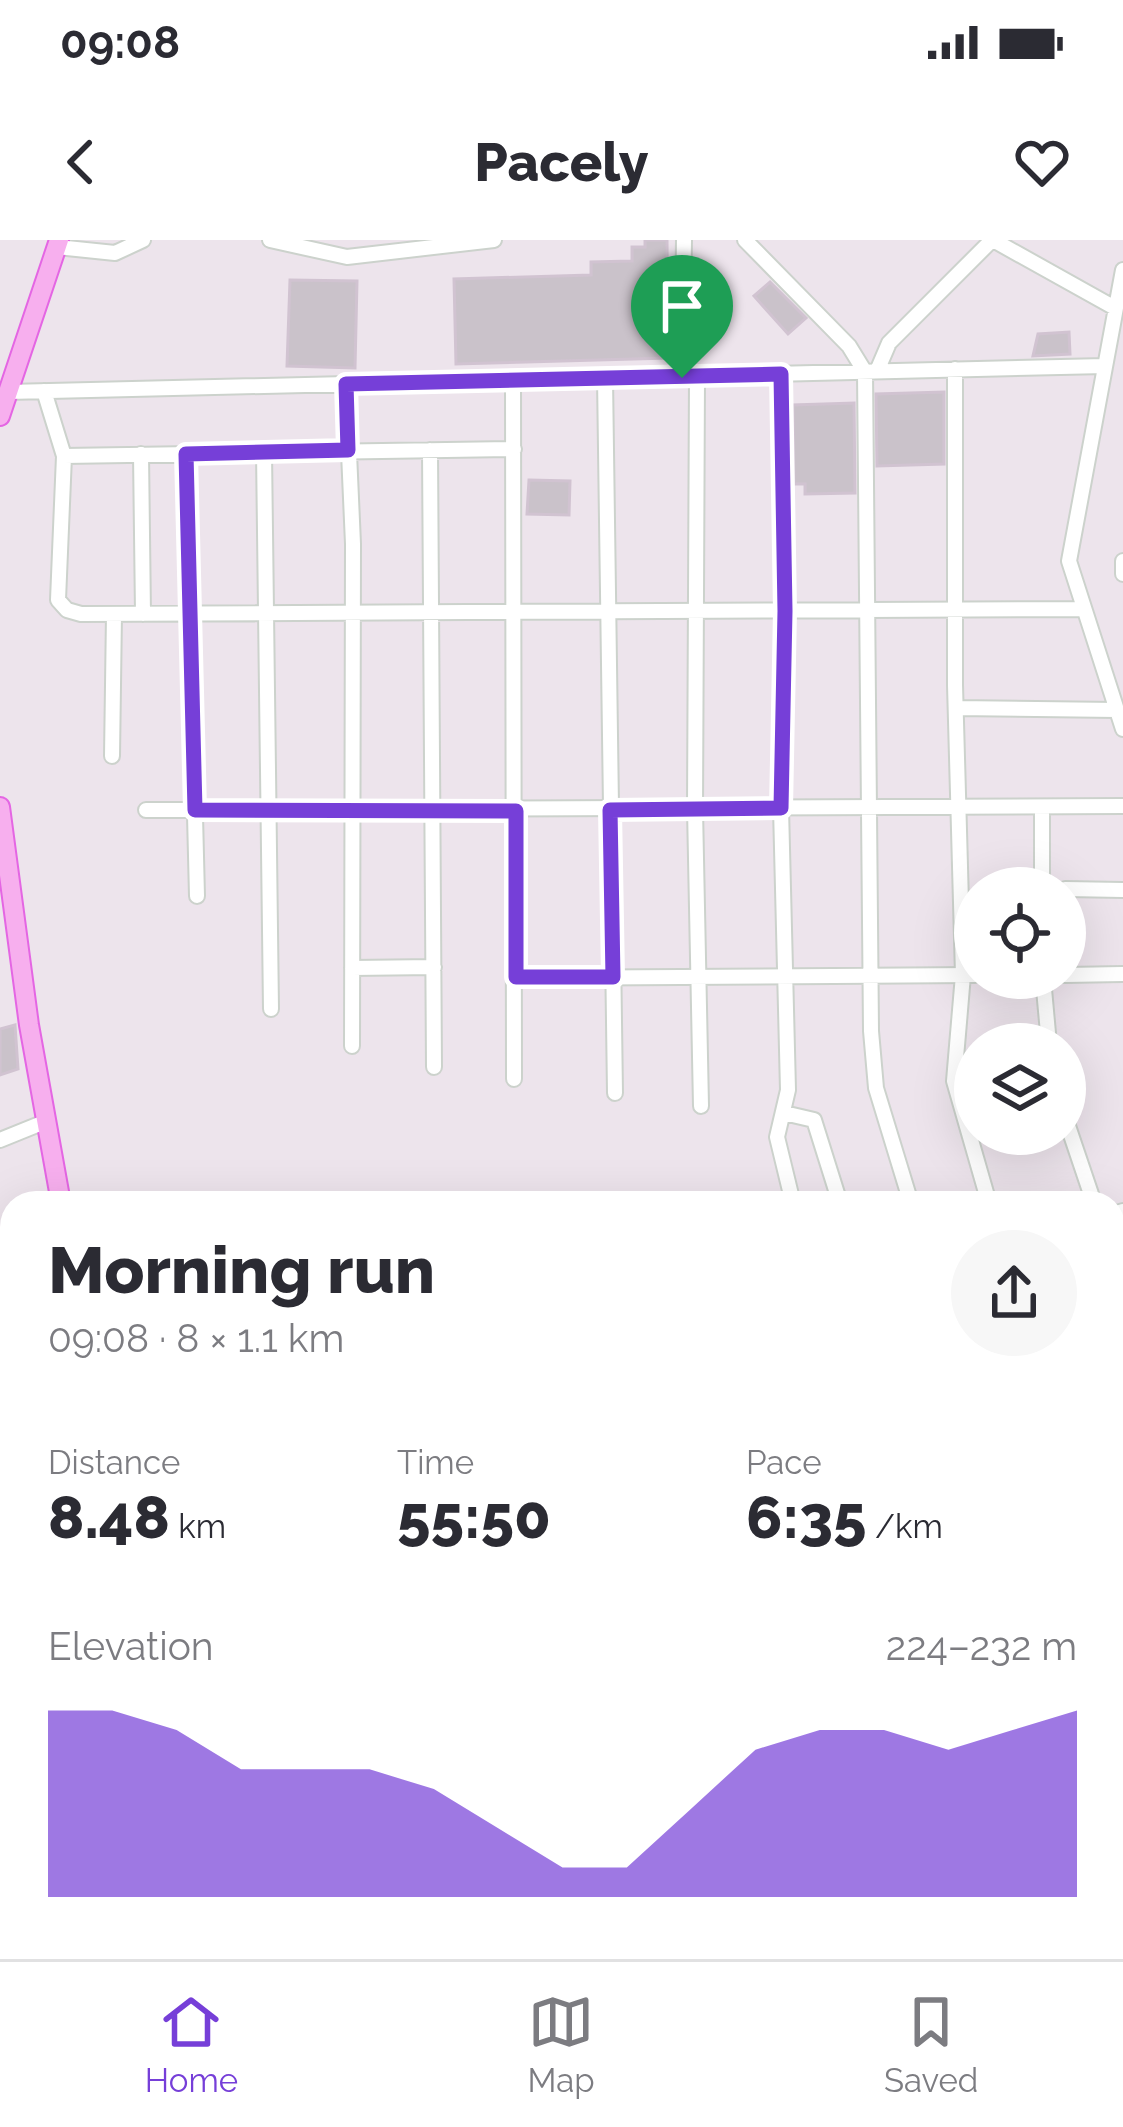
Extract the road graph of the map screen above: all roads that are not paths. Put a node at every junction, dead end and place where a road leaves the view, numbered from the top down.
1 (143, 240) edge
2 (270, 240) edge
3 (494, 240) edge
4 (684, 240) edge
5 (745, 240) edge
6 (992, 240) edge
7 (58, 243) edge
8 (1123, 270) edge
9 (1119, 298) edge
10 (1106, 366) junction
11 (955, 369) junction
12 (871, 371) junction
13 (781, 374) junction
14 (605, 378) junction
15 (689, 378) junction
16 (513, 380) junction
17 (346, 384) junction
18 (44, 391) junction
19 (8, 392) junction
20 (0, 416) edge
21 (514, 449) junction
22 (348, 450) junction
23 (430, 450) junction
24 (264, 452) junction
25 (141, 454) junction
26 (186, 454) junction
27 (64, 456) junction
28 (1123, 561) edge
29 (1123, 574) edge
30 (1082, 609) junction
31 (867, 610) junction
32 (956, 610) junction
33 (353, 611) junction
34 (785, 611) junction
35 (189, 612) junction
36 (268, 612) junction
37 (434, 612) junction
38 (607, 612) junction
39 (697, 612) junction
40 (515, 613) junction
41 (115, 614) junction
42 (143, 614) junction
43 (1115, 679) edge
44 (956, 708) junction
45 (1117, 710) junction
46 (1123, 729) edge
47 (112, 756) dead end
48 (1123, 806) edge
49 (0, 807) edge
50 (961, 807) junction
51 (1042, 807) junction
52 (781, 808) junction
53 (872, 808) junction
54 (146, 809) dead end
55 (269, 809) junction
56 (695, 809) junction
57 (195, 810) junction
58 (433, 810) junction
59 (610, 810) junction
60 (352, 811) junction
61 (516, 811) junction
62 (959, 867) edge
63 (1042, 867) edge
64 (1086, 889) edge
65 (1123, 890) edge
66 (196, 896) dead end
67 (9, 946) edge
68 (352, 968) junction
69 (434, 968) junction
70 (788, 974) junction
71 (872, 974) junction
72 (1123, 974) edge
73 (954, 975) edge
74 (1086, 975) edge
75 (516, 977) junction
76 (613, 977) junction
77 (696, 980) junction
78 (272, 1009) dead end
79 (352, 1046) dead end
80 (434, 1066) dead end
81 (514, 1079) dead end
82 (615, 1093) dead end
83 (701, 1106) dead end
84 (784, 1113) junction
85 (46, 1121) junction
86 (0, 1140) edge
87 (979, 1155) edge
88 (1078, 1155) edge
89 (59, 1191) edge
90 (790, 1191) edge
91 (836, 1191) edge
92 (906, 1191) edge
93 (986, 1191) edge
94 (1090, 1191) edge

1 - 7 street
2 - 3 street
4 - 15 street
5 - 12 street
6 - 9 street
6 - 12 street
7 - 19 main road
8 - 9 street
9 - 10 street
10 - 11 street
10 - 30 street
11 - 12 street
11 - 32 street
12 - 13 street
12 - 31 street
13 - 15 street
13 - 34 street
14 - 15 street
14 - 16 street
14 - 38 street
15 - 39 street
16 - 17 street
16 - 21 street
17 - 18 street
17 - 22 street
18 - 19 street
18 - 27 street
19 - 20 main road
21 - 23 street
21 - 40 street
22 - 23 street
22 - 24 street
22 - 33 street
23 - 37 street
24 - 26 street
24 - 36 street
25 - 26 street
25 - 27 street
25 - 42 street
26 - 35 street
27 - 41 street
28 - 29 street
30 - 32 street
30 - 43 street
31 - 32 street
31 - 34 street
31 - 53 street
32 - 44 street
33 - 36 street
33 - 37 street
33 - 60 street
34 - 39 street
34 - 52 street
35 - 36 street
35 - 42 street
35 - 57 street
36 - 55 street
37 - 40 street
37 - 58 street
38 - 39 street
38 - 40 street
38 - 59 street
39 - 56 street
40 - 61 street
41 - 42 street
41 - 47 street
43 - 45 street
44 - 45 street
44 - 50 street
45 - 46 street
48 - 51 street
49 - 67 main road
50 - 51 street
50 - 53 street
50 - 62 street
51 - 63 street
52 - 53 street
52 - 56 street
52 - 70 street
53 - 71 street
54 - 57 street
55 - 57 street
55 - 60 street
55 - 78 street
56 - 59 street
56 - 77 street
57 - 66 street
58 - 60 street
58 - 61 street
58 - 69 street
59 - 61 street
59 - 76 street
60 - 68 street
61 - 75 street
64 - 65 street
67 - 85 main road
68 - 69 street
68 - 79 street
69 - 80 street
70 - 71 street
70 - 77 street
70 - 84 street
71 - 73 street
71 - 92 street
72 - 74 street
75 - 76 street
75 - 81 street
76 - 77 street
76 - 82 street
77 - 83 street
84 - 90 street
84 - 91 street
85 - 86 street
85 - 89 main road
87 - 93 street
88 - 94 street

